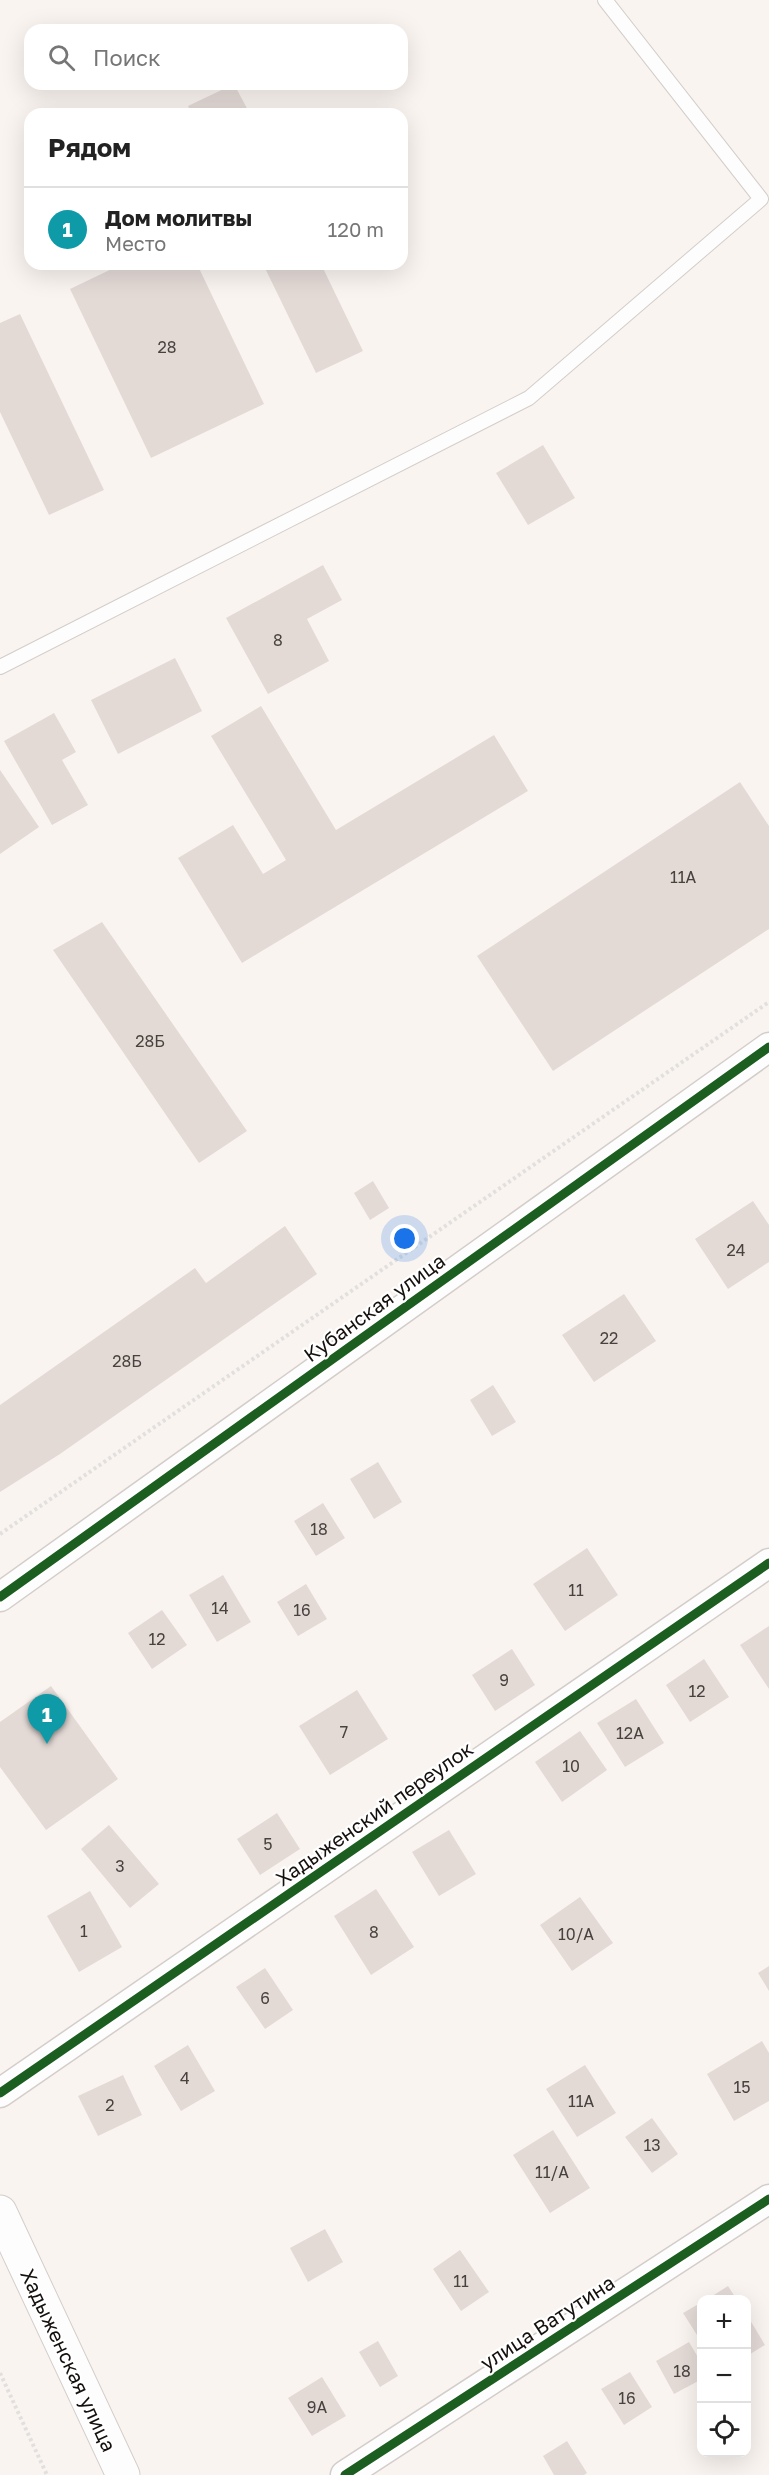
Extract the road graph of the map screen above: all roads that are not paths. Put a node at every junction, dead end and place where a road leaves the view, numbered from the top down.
1 (605, 0) edge
2 (0, 667) edge
3 (766, 1054) edge
4 (769, 1563) edge
5 (0, 1597) edge
6 (0, 2093) edge
7 (769, 2199) edge
8 (0, 2212) edge
9 (123, 2475) edge
10 (345, 2475) edge

1 - 2 lane
3 - 5 street, Кубанская улица
4 - 6 street, Хадыженский переулок
7 - 10 street, улица Ватутина
8 - 9 main road, Хадыженская улица

